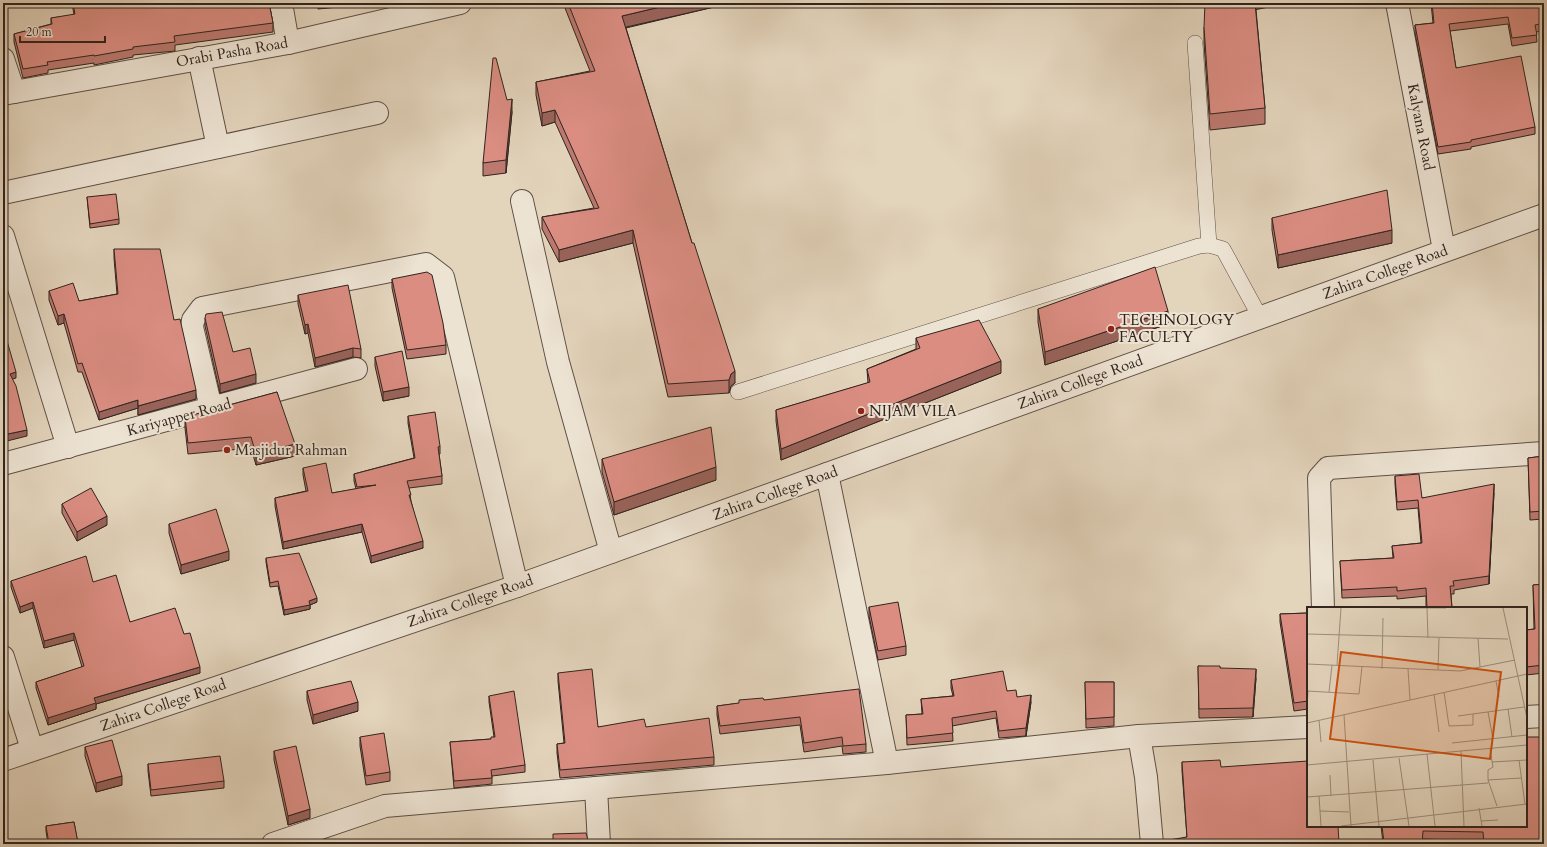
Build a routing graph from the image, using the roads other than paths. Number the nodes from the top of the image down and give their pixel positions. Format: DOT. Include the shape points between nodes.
graph roads {
  1 [pos="281,3"];
  2 [pos="460,3"];
  3 [pos="1397,3"];
  4 [pos="288,43"];
  5 [pos="1195,43"];
  6 [pos="199,58"];
  7 [pos="3,59"];
  8 [pos="8,93"];
  9 [pos="377,113"];
  10 [pos="218,147"];
  11 [pos="3,193"];
  12 [pos="522,201"];
  13 [pos="1544,215"];
  14 [pos="3,236"];
  15 [pos="1209,245"];
  16 [pos="1444,250"];
  17 [pos="1260,317"];
  18 [pos="356,369"];
  19 [pos="738,392"];
  20 [pos="211,408"];
  21 [pos="68,447"];
  22 [pos="1544,453"];
  23 [pos="3,464"];
  24 [pos="827,474"];
  25 [pos="611,552"];
  26 [pos="517,586"];
  27 [pos="1323,607"];
  28 [pos="3,657"];
  29 [pos="1544,716"];
  30 [pos="1527,717"];
  31 [pos="1307,727"];
  32 [pos="1139,736"];
  33 [pos="32,749"];
  34 [pos="3,760"];
  35 [pos="887,763"];
  36 [pos="596,788"];
  37 [pos="273,844"];
  38 [pos="599,844"];
  39 [pos="1152,844"];
  1 -- 4 [label="street"];
  2 -- 4 [label="street, Orabi Pasha Road"];
  3 -- 16 [label="street, Kalyana Road"];
  4 -- 6 [label="street, Orabi Pasha Road"];
  5 -- 15 [label="lane"];
  6 -- 8 [label="street, Orabi Pasha Road"];
  6 -- 10 [label="street"];
  7 -- 8 [label="street"];
  9 -- 10 [label="street"];
  10 -- 11 [label="street"];
  12 -- 25 [label="street" via="558,362"];
  13 -- 16 [label="street, Zahira College Road"];
  14 -- 21 [label="street"];
  15 -- 17 [label="lane" via="1223,249"];
  15 -- 19 [label="lane" via="1199,246"];
  16 -- 17 [label="street, Zahira College Road"];
  17 -- 24 [label="street, Zahira College Road"];
  18 -- 20 [label="street, Kariyapper Road"];
  20 -- 21 [label="street, Kariyapper Road"];
  20 -- 26 [label="street" via="192,327 193,320 202,308 426,264 443,277"];
  21 -- 23 [label="street, Kariyapper Road"];
  22 -- 27 [label="street" via="1328,468 1319,478"];
  24 -- 25 [label="street, Zahira College Road"];
  24 -- 35 [label="street"];
  25 -- 26 [label="street, Zahira College Road"];
  26 -- 33 [label="street, Zahira College Road"];
  28 -- 33 [label="street"];
  29 -- 30 [label="street"];
  31 -- 32 [label="street"];
  32 -- 35 [label="street"];
  32 -- 39 [label="street" via="1146,777"];
  33 -- 34 [label="street, Zahira College Road"];
  35 -- 36 [label="street"];
  36 -- 37 [label="street" via="385,806"];
  36 -- 38 [label="street"];
}
